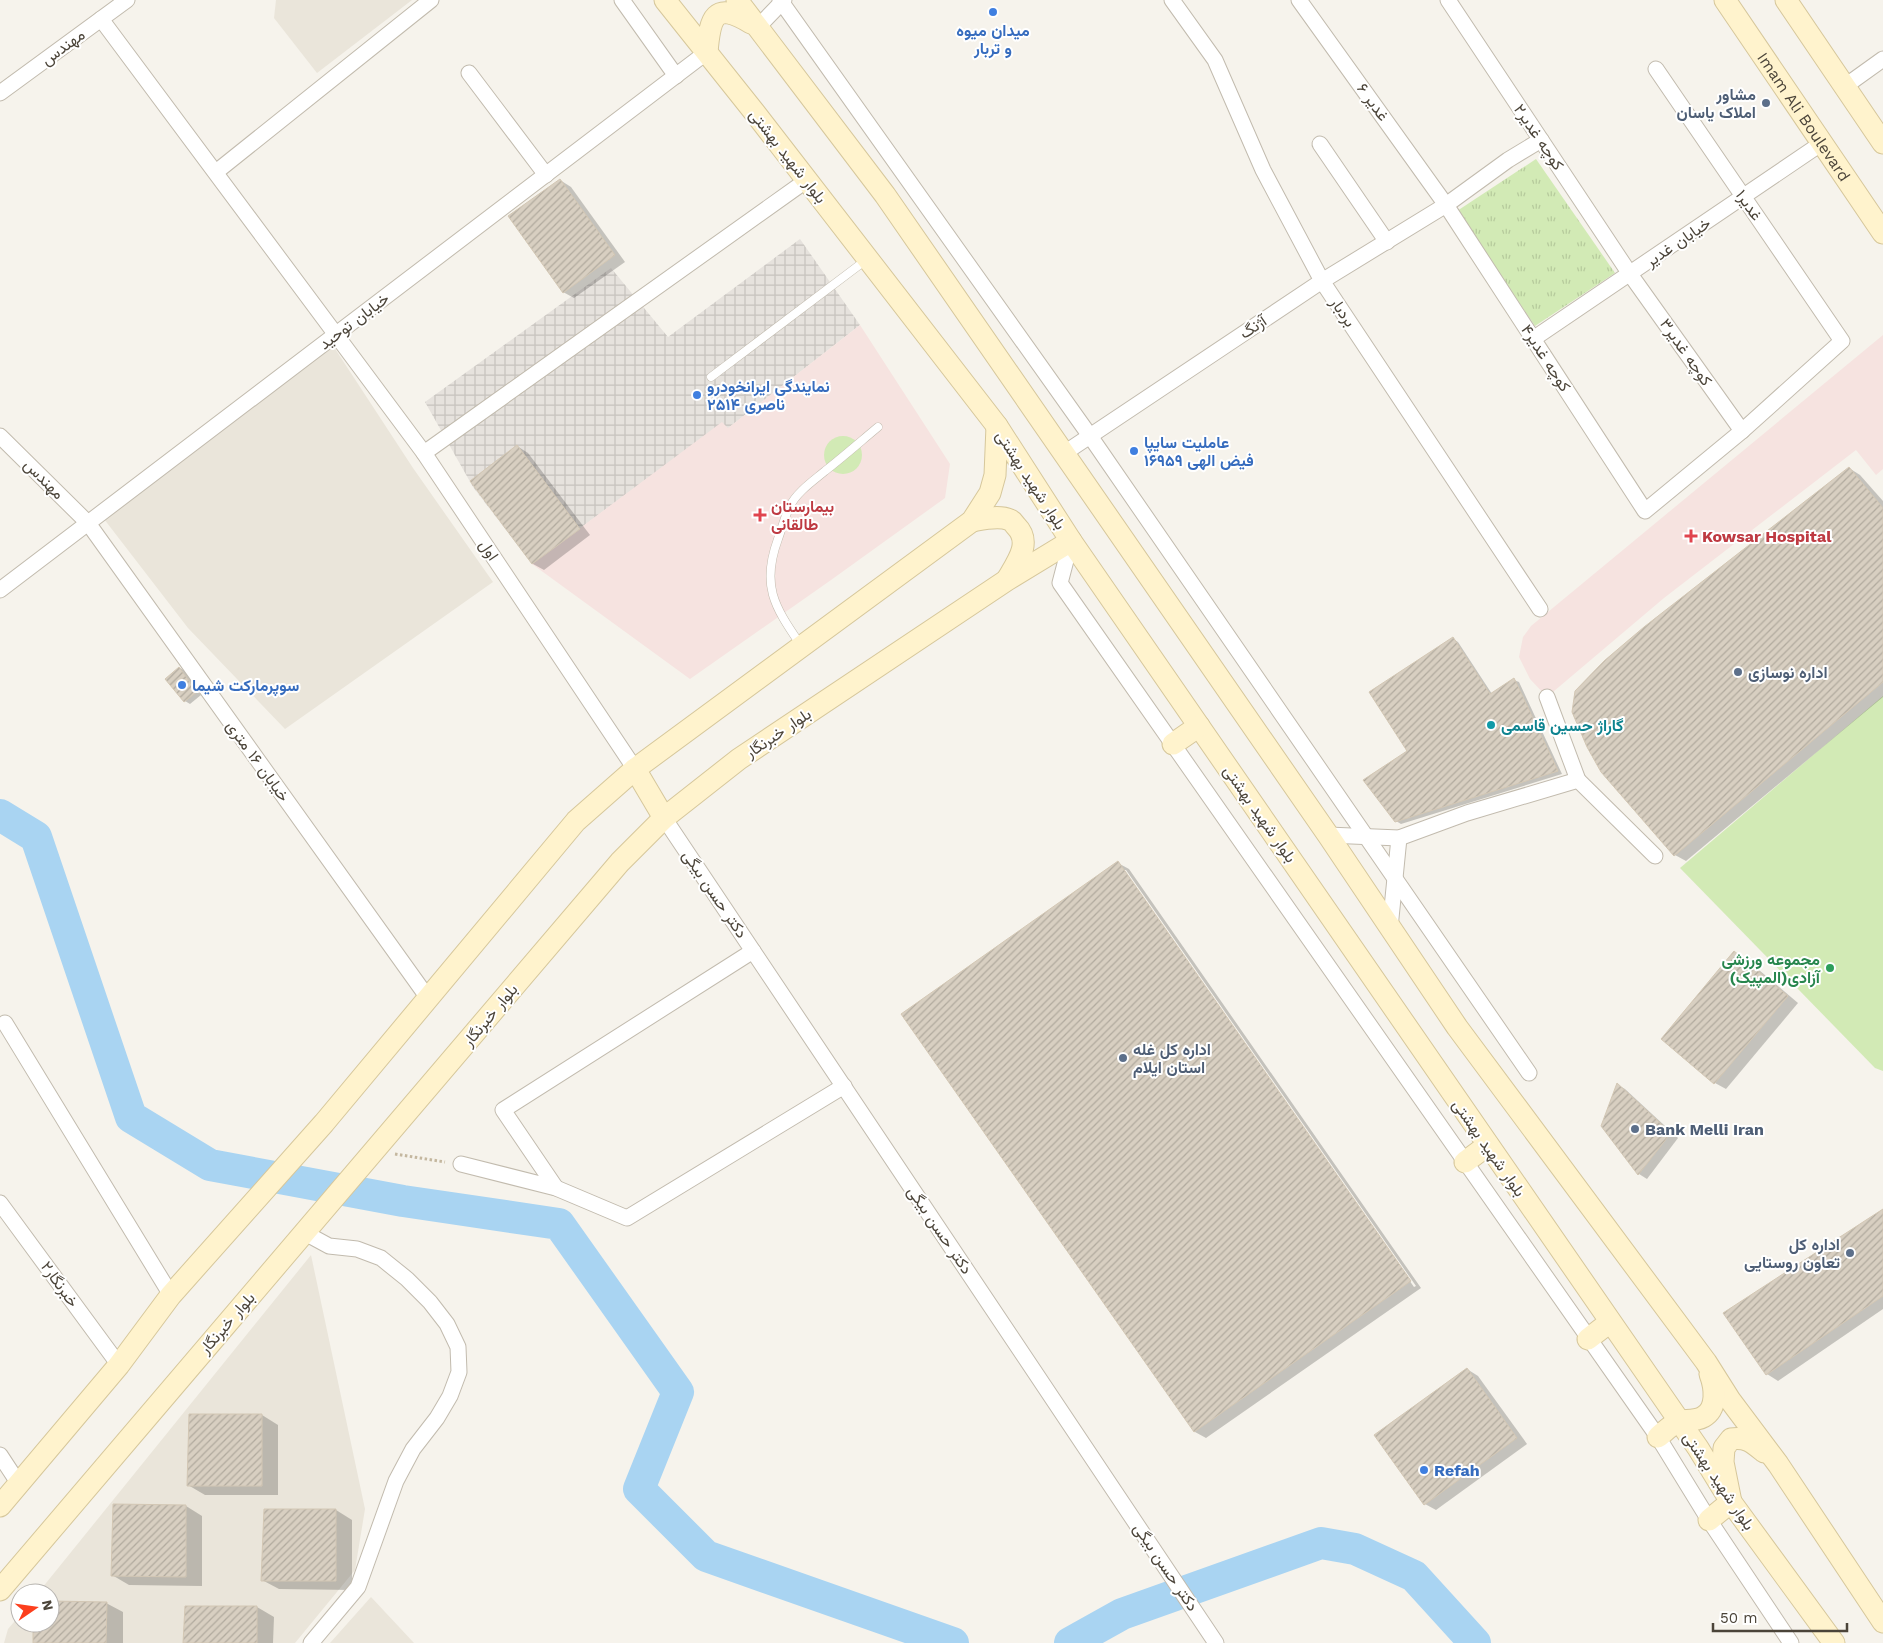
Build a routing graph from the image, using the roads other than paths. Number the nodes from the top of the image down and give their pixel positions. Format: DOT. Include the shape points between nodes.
graph roads {
  1 [pos="127,0"];
  2 [pos="431,0"];
  3 [pos="622,0"];
  4 [pos="665,0"];
  5 [pos="737,0"];
  6 [pos="1172,0"];
  7 [pos="1299,0"];
  8 [pos="1448,0"];
  9 [pos="1725,0"];
  10 [pos="1786,0"];
  11 [pos="782,1"];
  12 [pos="101,18"];
  13 [pos="758,28"];
  14 [pos="707,52"];
  15 [pos="1883,59"];
  16 [pos="1656,69"];
  17 [pos="469,73"];
  18 [pos="676,76"];
  19 [pos="1844,87"];
  20 [pos="0,93"];
  21 [pos="1541,140"];
  22 [pos="1822,143"];
  23 [pos="1883,143"];
  24 [pos="1320,144"];
  25 [pos="216,172"];
  26 [pos="546,175"];
  27 [pos="807,180"];
  28 [pos="1743,198"];
  29 [pos="1446,205"];
  30 [pos="1883,233"];
  31 [pos="1387,242"];
  32 [pos="867,258"];
  33 [pos="1630,274"];
  34 [pos="1322,282"];
  35 [pos="337,334"];
  36 [pos="1533,339"];
  37 [pos="711,377"];
  38 [pos="997,426"];
  39 [pos="878,427"];
  40 [pos="1742,431"];
  41 [pos="0,436"];
  42 [pos="1090,436"];
  43 [pos="424,453"];
  44 [pos="1063,454"];
  45 [pos="972,521"];
  46 [pos="88,523"];
  47 [pos="1071,541"];
  48 [pos="1007,580"];
  49 [pos="0,590"];
  50 [pos="1540,609"];
  51 [pos="801,646"];
  52 [pos="1548,697"];
  53 [pos="1199,726"];
  54 [pos="1173,744"];
  55 [pos="635,769"];
  56 [pos="1578,780"];
  57 [pos="664,818"];
  58 [pos="1328,835"];
  59 [pos="1367,836"];
  60 [pos="1399,838"];
  61 [pos="1655,856"];
  62 [pos="1394,876"];
  63 [pos="1390,928"];
  64 [pos="753,951"];
  65 [pos="428,998"];
  66 [pos="5,1023"];
  67 [pos="1529,1073"];
  68 [pos="844,1086"];
  69 [pos="1488,1145"];
  70 [pos="1465,1162"];
  71 [pos="461,1164"];
  72 [pos="556,1188"];
  73 [pos="0,1203"];
  74 [pos="305,1233"];
  75 [pos="171,1295"];
  76 [pos="1610,1322"];
  77 [pos="1588,1339"];
  78 [pos="1706,1362"];
  79 [pos="119,1365"];
  80 [pos="1679,1422"];
  81 [pos="1658,1437"];
  82 [pos="0,1455"];
  83 [pos="1778,1464"];
  84 [pos="19,1484"];
  85 [pos="1732,1502"];
  86 [pos="0,1506"];
  87 [pos="1709,1520"];
  88 [pos="0,1590"];
  89 [pos="1883,1622"];
  90 [pos="1210,1641"];
  91 [pos="311,1643"];
  92 [pos="1792,1643"];
  93 [pos="1834,1643"];
  1 -- 12 [label="street, مهندس"];
  2 -- 25 [label="street"];
  3 -- 18 [label="street"];
  4 -- 14 [label="main road, بلوار شهید بهشتی"];
  5 -- 13 [label="main road"];
  6 -- 34 [label="street, بردبار" via="1215,60 1263,170"];
  7 -- 29 [label="street, غدیر ۶"];
  8 -- 21 [label="street, کوچه غدیر۲"];
  9 -- 22 [label="main road, Imam Ali Boulevard"];
  10 -- 19 [label="main road"];
  11 -- 13 [label="street"];
  11 -- 42 [label="street"];
  12 -- 20 [label="street, مهندس"];
  12 -- 25 [label="street, اول"];
  13 -- 14 [label="main road" via="740,15 727,11 718,13 711,21"];
  13 -- 44 [label="main road" via="885,195"];
  14 -- 18 [label="street, خیابان توحید"];
  14 -- 27 [label="main road, بلوار شهید بهشتی"];
  15 -- 19 [label="street"];
  16 -- 28 [label="street, غدیر۱"];
  17 -- 26 [label="street"];
  18 -- 26 [label="street, خیابان توحید"];
  19 -- 23 [label="main road"];
  21 -- 29 [label="street, آژنگ"];
  21 -- 33 [label="street, کوچه غدیر۲"];
  22 -- 28 [label="street, خیابان غدیر"];
  22 -- 30 [label="main road, Imam Ali Boulevard"];
  24 -- 31 [label="street"];
  25 -- 35 [label="street, اول"];
  26 -- 35 [label="street, خیابان توحید"];
  27 -- 32 [label="main road, بلوار شهید بهشتی"];
  27 -- 43 [label="street"];
  28 -- 33 [label="street, خیابان غدیر"];
  28 -- 40 [label="street, غدیر۱" via="1842,340"];
  29 -- 31 [label="street, آژنگ"];
  29 -- 36 [label="street, کوچه غدیر۴"];
  31 -- 34 [label="street, آژنگ"];
  32 -- 37 [label="lane"];
  32 -- 38 [label="main road, بلوار شهید بهشتی"];
  33 -- 36 [label="street, خیابان غدیر"];
  33 -- 40 [label="street, کوچه غدیر۳"];
  34 -- 42 [label="street, آژنگ"];
  34 -- 50 [label="street, بردبار"];
  35 -- 43 [label="street, اول"];
  35 -- 46 [label="street, خیابان توحید"];
  36 -- 40 [label="street, کوچه غدیر۴" via="1645,511"];
  38 -- 45 [label="main road" via="995,475 990,493"];
  38 -- 47 [label="main road, بلوار شهید بهشتی"];
  39 -- 51 [label="lane" via="803,490 790,505 774,550 769,574 772,592 784,621"];
  41 -- 46 [label="street, مهندس"];
  42 -- 44 [label="street, آژنگ"];
  42 -- 59 [label="street"];
  43 -- 55 [label="street, اول"];
  44 -- 58 [label="main road"];
  45 -- 48 [label="main road" via="1010,520 1021,530 1025,544"];
  45 -- 51 [label="main road"];
  46 -- 49 [label="street, خیابان توحید"];
  46 -- 65 [label="street, خیابان ۱۶ متری"];
  47 -- 48 [label="main road, بلوار خبرنگار"];
  47 -- 53 [label="main road, بلوار شهید بهشتی"];
  47 -- 54 [label="street" via="1060,583"];
  48 -- 57 [label="main road, بلوار خبرنگار" via="739,759"];
  51 -- 55 [label="main road"];
  52 -- 56 [label="street"];
  53 -- 54 [label="main road"];
  53 -- 69 [label="main road, بلوار شهید بهشتی"];
  54 -- 70 [label="street"];
  55 -- 57 [label="main road"];
  55 -- 65 [label="main road" via="576,821"];
  56 -- 60 [label="street" via="1467,813"];
  56 -- 61 [label="street"];
  57 -- 64 [label="street, دکتر حسن بیگی"];
  57 -- 74 [label="main road, بلوار خبرنگار" via="620,862"];
  58 -- 59 [label="street"];
  58 -- 63 [label="main road"];
  59 -- 60 [label="street"];
  59 -- 62 [label="street"];
  60 -- 62 [label="street"];
  62 -- 63 [label="street"];
  62 -- 67 [label="street"];
  63 -- 78 [label="main road" via="1457,1028"];
  64 -- 68 [label="street, دکتر حسن بیگی"];
  64 -- 72 [label="street" via="503,1110"];
  65 -- 75 [label="main road" via="324,1123"];
  66 -- 75 [label="street"];
  68 -- 72 [label="street" via="627,1218"];
  68 -- 90 [label="street, دکتر حسن بیگی"];
  69 -- 70 [label="main road"];
  69 -- 76 [label="main road, بلوار شهید بهشتی"];
  70 -- 77 [label="street"];
  71 -- 72 [label="street"];
  73 -- 79 [label="street, خبرنگار۲"];
  74 -- 88 [label="main road, بلوار خبرنگار"];
  74 -- 91 [label="street" via="329,1246 357,1249 381,1258 407,1279 447,1324 458,1347 459,1372 450,1396 396,1481 358,1587"];
  75 -- 79 [label="main road"];
  76 -- 77 [label="main road"];
  76 -- 80 [label="main road, بلوار شهید بهشتی"];
  77 -- 81 [label="street"];
  78 -- 80 [label="main road" via="1714,1385 1710,1411 1693,1421"];
  78 -- 83 [label="main road"];
  79 -- 84 [label="main road"];
  80 -- 81 [label="main road"];
  80 -- 85 [label="main road, بلوار شهید بهشتی"];
  81 -- 87 [label="street"];
  82 -- 84 [label="street"];
  83 -- 85 [label="main road" via="1753,1442 1731,1439 1724,1448 1723,1462"];
  83 -- 89 [label="main road"];
  84 -- 86 [label="main road"];
  85 -- 87 [label="main road"];
  85 -- 93 [label="main road, بلوار شهید بهشتی"];
  87 -- 92 [label="street"];
}
